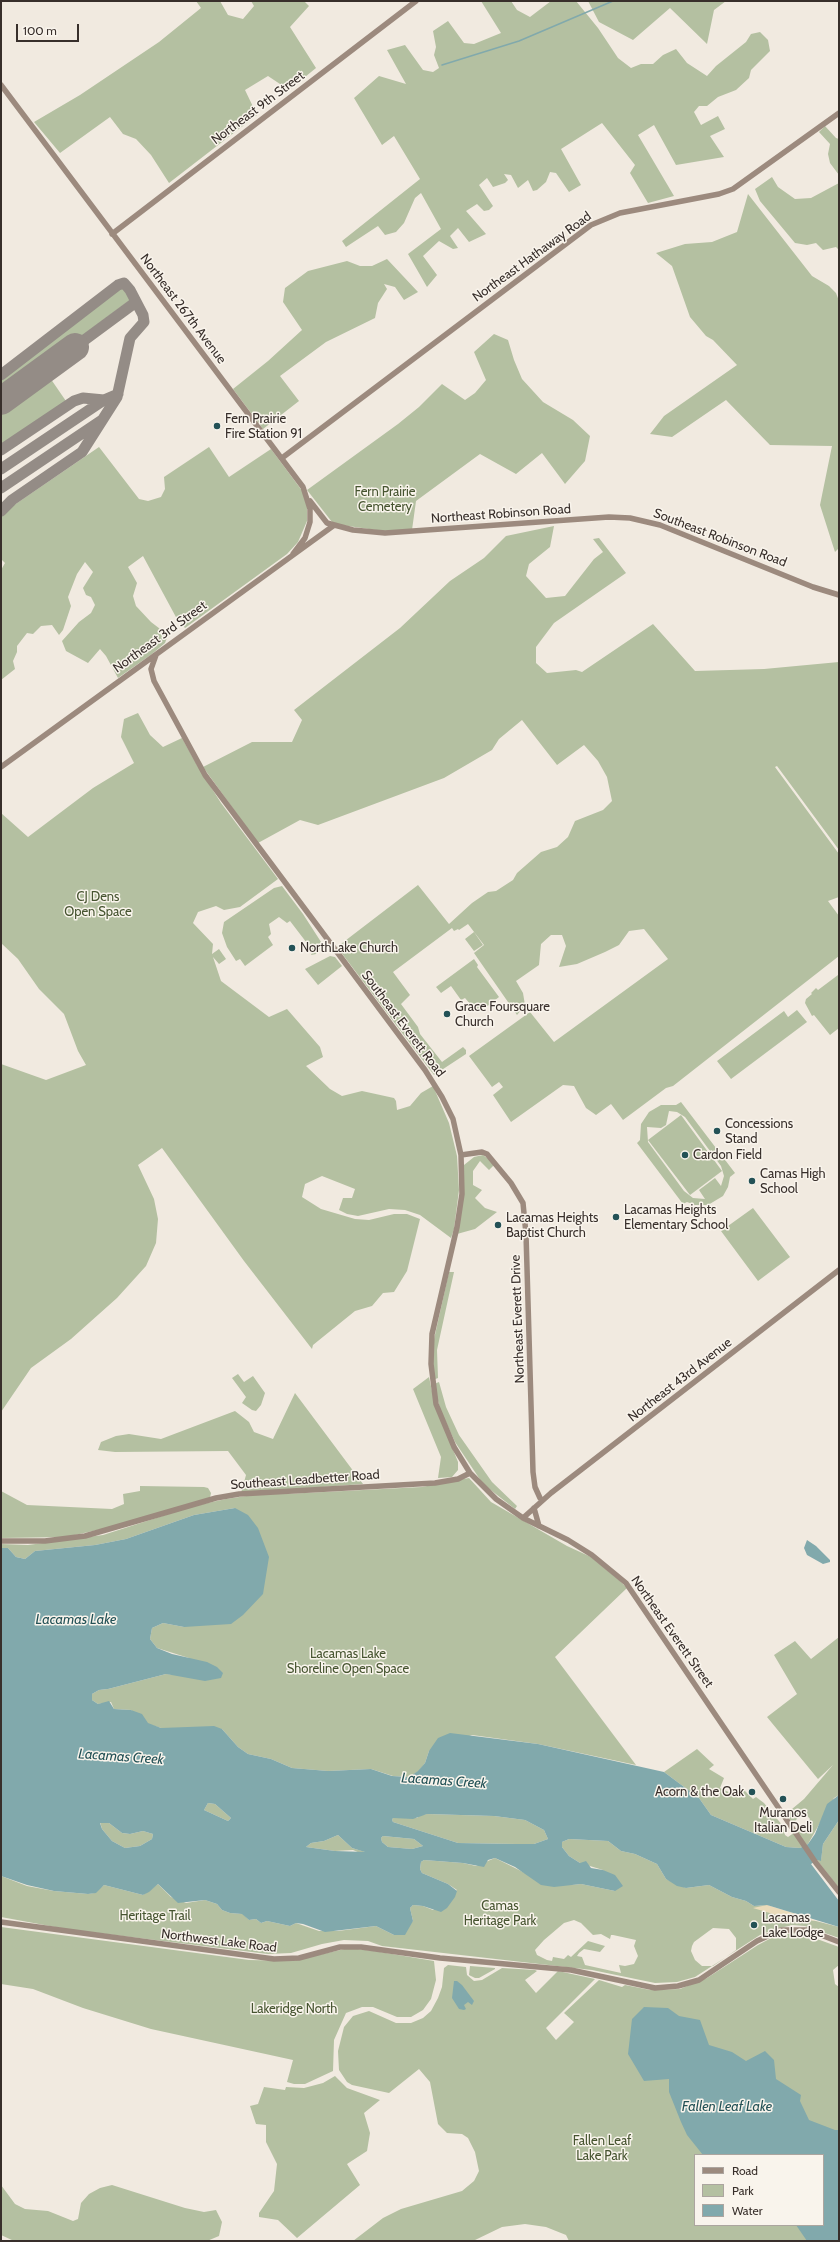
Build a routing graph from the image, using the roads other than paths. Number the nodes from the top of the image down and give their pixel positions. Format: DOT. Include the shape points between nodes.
graph roads {
  1 [pos="416,1"];
  2 [pos="1,86"];
  3 [pos="839,113"];
  4 [pos="112,234"];
  5 [pos="282,458"];
  6 [pos="308,498"];
  7 [pos="589,518"];
  8 [pos="333,526"];
  9 [pos="292,554"];
  10 [pos="839,595"];
  11 [pos="156,656"];
  12 [pos="1,766"];
  13 [pos="461,1155"];
  14 [pos="453,1242"];
  15 [pos="839,1270"];
  16 [pos="470,1473"];
  17 [pos="551,1493"];
  18 [pos="540,1498"];
  19 [pos="534,1508"];
  20 [pos="524,1518"];
  21 [pos="539,1526"];
  22 [pos="1,1541"];
  23 [pos="839,1892"];
  24 [pos="1,1922"];
  25 [pos="839,1942"];
  1 -- 4 [label="street, Northeast 9th Street"];
  2 -- 4 [label="street, Northeast 267th Avenue"];
  3 -- 5 [label="street, Northeast Hathaway Road" via="733,189 620,213 591,225"];
  4 -- 5 [label="street, Northeast 267th Avenue"];
  5 -- 6 [label="street, Northeast 267th Avenue"];
  6 -- 8 [label="street" via="323,520"];
  6 -- 9 [label="street, Northeast 267th Avenue" via="311,512 309,526 302,542"];
  7 -- 8 [label="street, Northeast Robinson Road" via="385,533"];
  7 -- 10 [label="street, Southeast Robinson Road" via="630,518 660,525 813,587"];
  8 -- 9 [label="street, Northeast 3rd Street"];
  9 -- 11 [label="street, Northeast 3rd Street"];
  11 -- 12 [label="street, Northeast 3rd Street"];
  11 -- 13 [label="street, Southeast Everett Road" via="151,669 154,681 197,762 213,787 433,1081 453,1119"];
  13 -- 14 [label="street, Southeast Everett Road" via="462,1194"];
  13 -- 18 [label="street, Northeast Everett Drive" via="482,1152 492,1158 516,1190 524,1210 533,1472"];
  14 -- 16 [label="street, Northeast Everett Street" via="432,1334 431,1373 443,1424"];
  15 -- 17 [label="street, Northeast 43rd Avenue"];
  16 -- 20 [label="street, Northeast Everett Street" via="496,1499"];
  16 -- 22 [label="street, Southeast Leadbetter Road" via="458,1479 435,1483 233,1494 85,1536 45,1541"];
  17 -- 18 [label="street, Northeast 43rd Avenue"];
  17 -- 19 [label="street, Northeast 43rd Avenue"];
  18 -- 20 [label="street, Northeast 43rd Avenue" via="525,1512"];
  19 -- 20 [label="street, Northeast 43rd Avenue"];
  19 -- 21 [label="street"];
  20 -- 21 [label="street, Northeast Everett Street"];
  21 -- 23 [label="street, Northeast Everett Street" via="602,1561 630,1588 816,1863"];
  24 -- 25 [label="street, Northwest Lake Road" via="248,1957 287,1959 340,1948 361,1947 440,1958 571,1970 655,1988 678,1986 699,1980 757,1941 781,1930 808,1930"];
}
